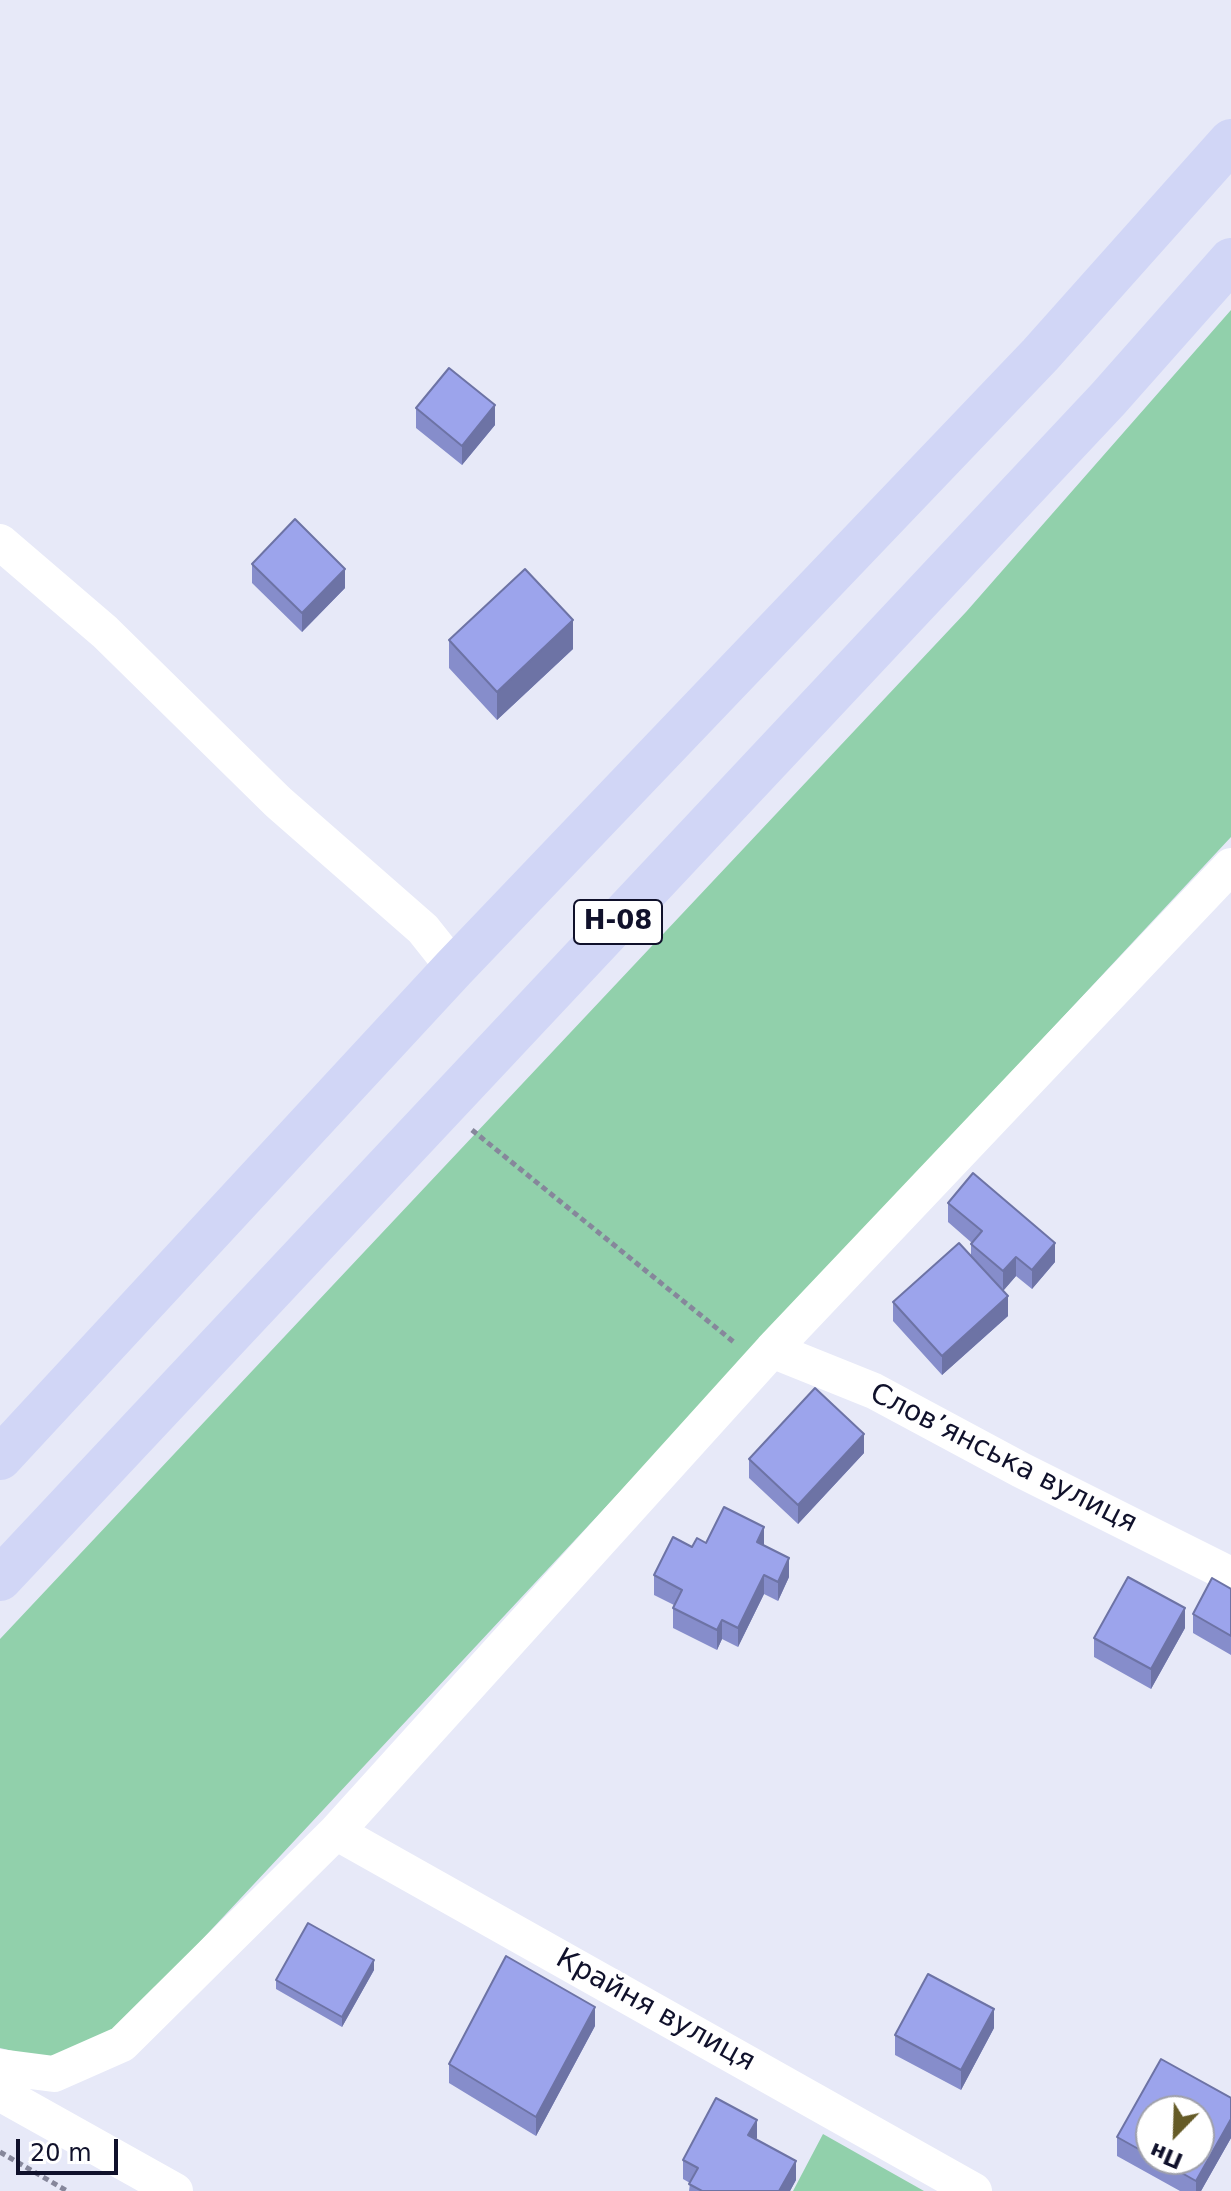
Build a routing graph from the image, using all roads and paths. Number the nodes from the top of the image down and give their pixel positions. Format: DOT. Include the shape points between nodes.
graph roads {
  1 [pos="1231,141"];
  2 [pos="1231,260"];
  3 [pos="0,542"];
  4 [pos="1231,866"];
  5 [pos="454,968"];
  6 [pos="443,1107"];
  7 [pos="766,1356"];
  8 [pos="0,1458"];
  9 [pos="1231,1575"];
  10 [pos="0,1579"];
  11 [pos="336,1832"];
  12 [pos="0,2067"];
  13 [pos="0,2093"];
  14 [pos="0,2152"];
  15 [pos="67,2191"];
  16 [pos="175,2191"];
  17 [pos="974,2191"];
  1 -- 5 [label="main road, Н-08" via="1040,355"];
  2 -- 6 [label="main road, Н-08" via="1108,399"];
  3 -- 5 [label="street" via="105,632 278,802 423,929"];
  4 -- 7 [label="street"];
  5 -- 8 [label="main road, Н-08"];
  6 -- 7 [label="path"];
  6 -- 10 [label="main road, Н-08"];
  7 -- 9 [label="street, Словʼянська вулиця" via="874,1391"];
  7 -- 11 [label="street"];
  11 -- 12 [label="street" via="122,2044 54,2074"];
  11 -- 17 [label="street, Крайня вулиця"];
  13 -- 16 [label="street"];
  14 -- 15 [label="path"];
}
